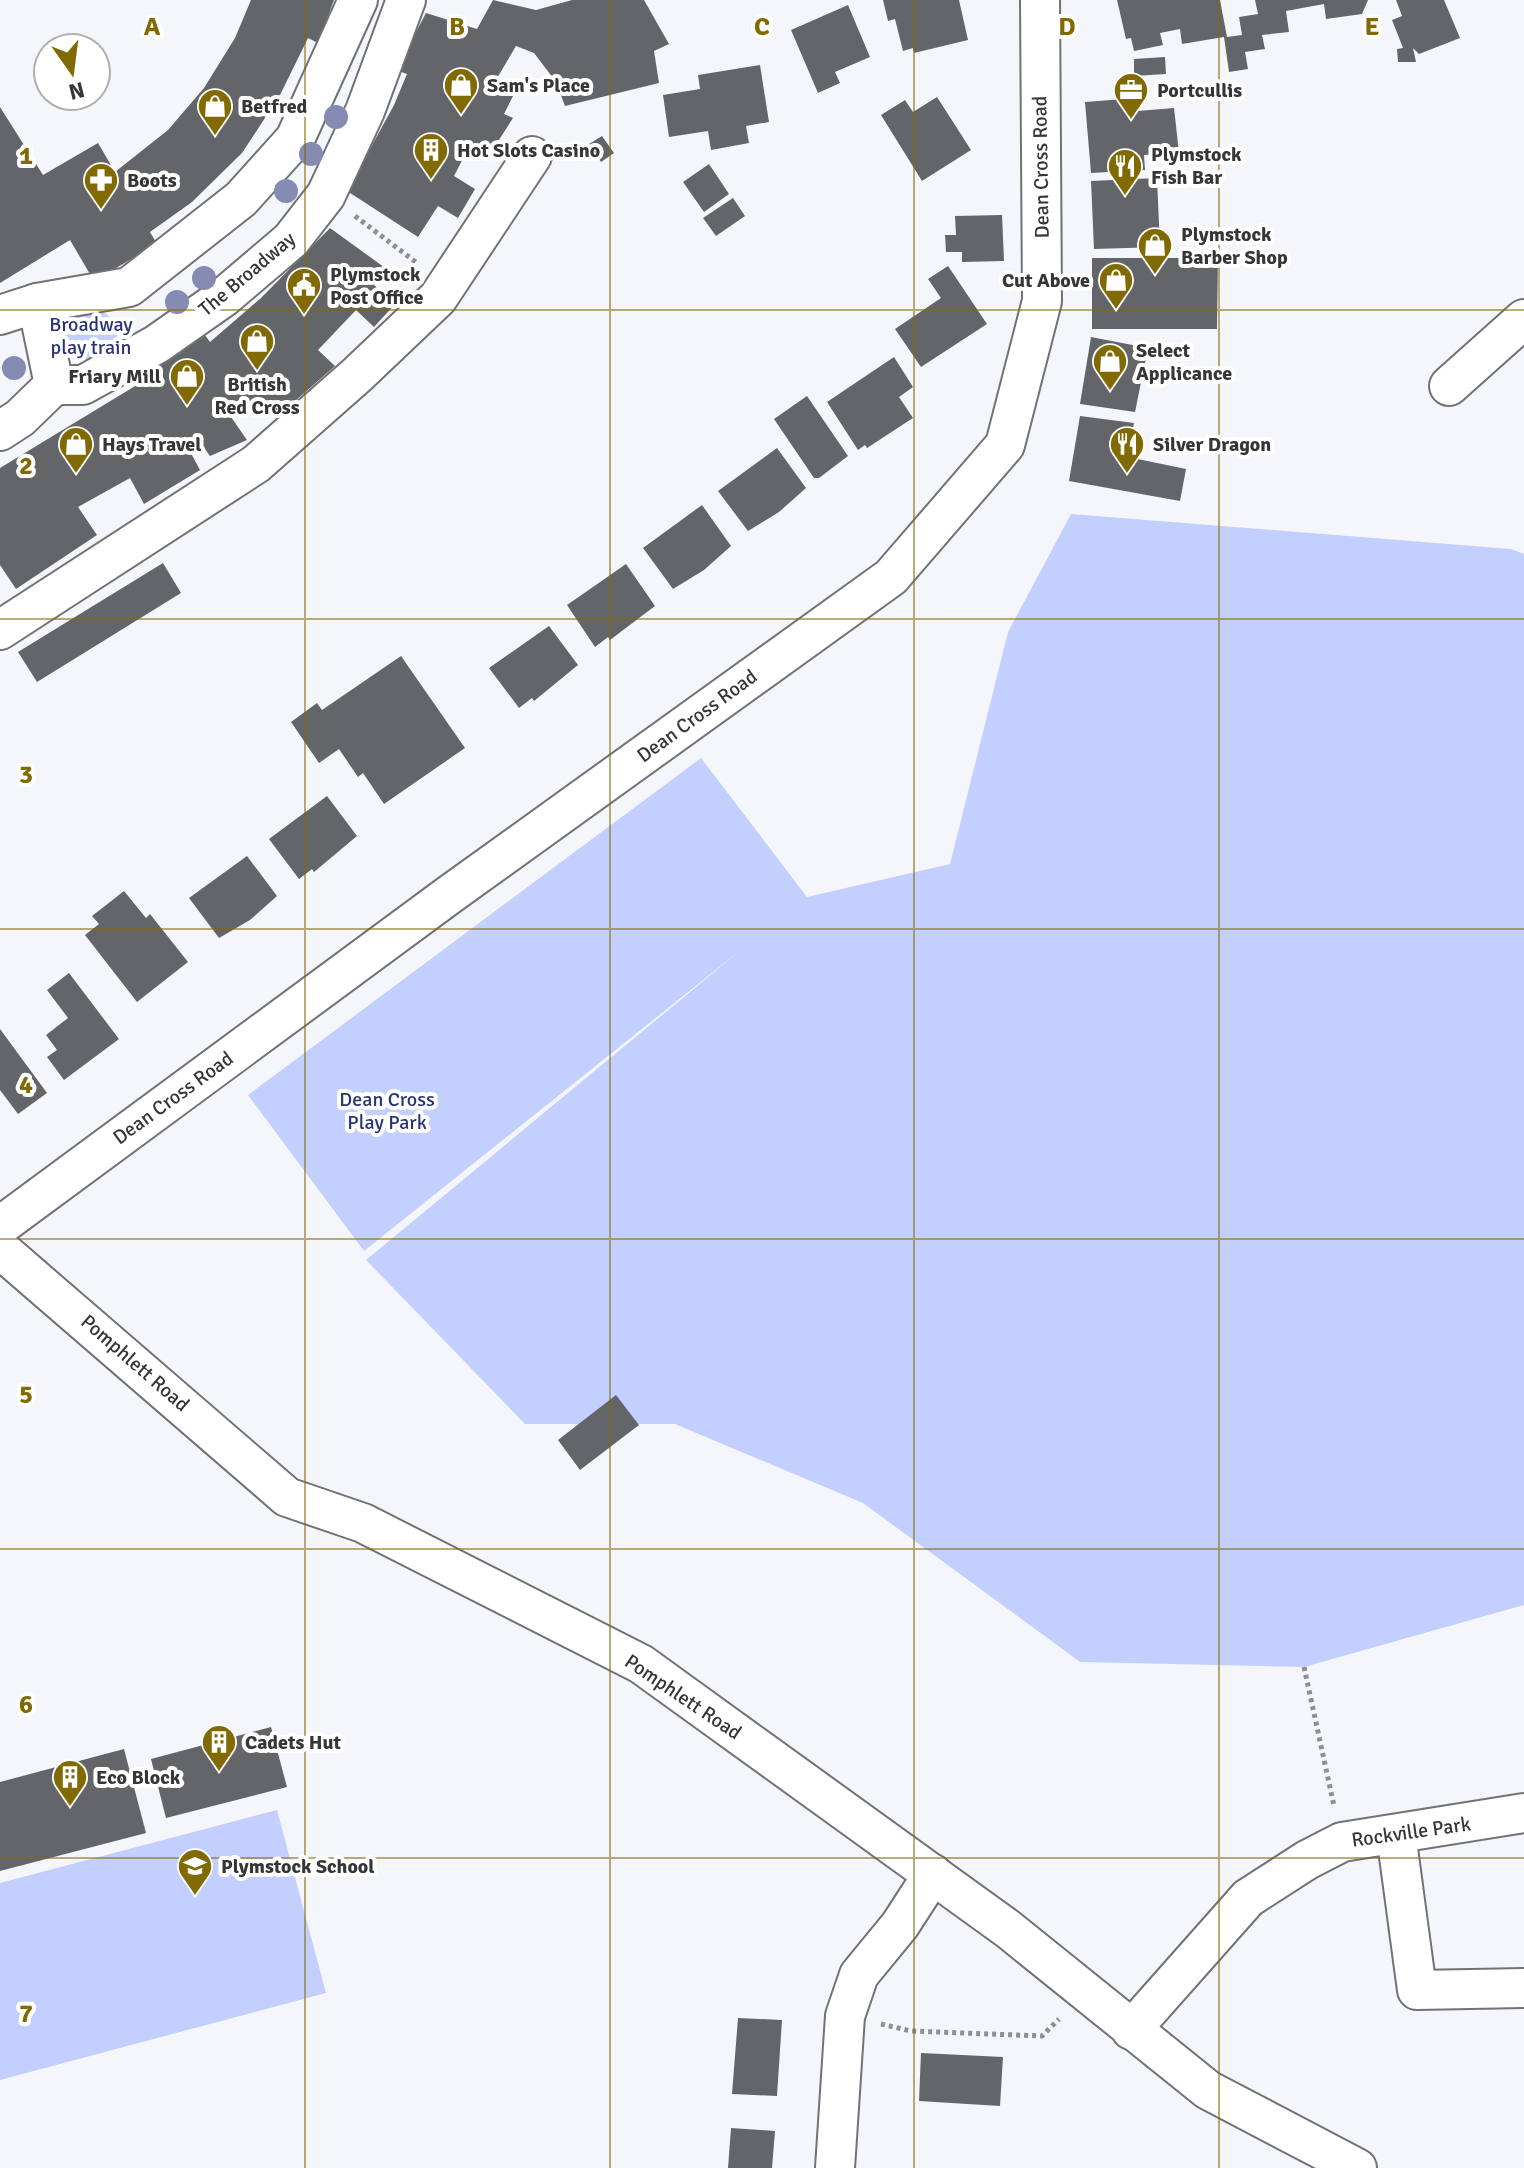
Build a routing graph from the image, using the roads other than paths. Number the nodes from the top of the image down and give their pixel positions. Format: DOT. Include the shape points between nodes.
graph roads {
  1 [pos="358,0"];
  2 [pos="406,0"];
  3 [pos="1040,0"];
  4 [pos="532,156"];
  5 [pos="37,303"];
  6 [pos="0,315"];
  7 [pos="1524,319"];
  8 [pos="54,385"];
  9 [pos="1449,386"];
  10 [pos="0,431"];
  11 [pos="0,630"];
  12 [pos="0,1226"];
  13 [pos="0,1249"];
  14 [pos="1524,1813"];
  15 [pos="1396,1834"];
  16 [pos="933,1874"];
  17 [pos="1524,1988"];
  18 [pos="1131,2030"];
  19 [pos="835,2168"];
  20 [pos="1357,2168"];
  1 -- 5 [label="street" via="295,139 241,199 129,287"];
  2 -- 8 [label="street, The Broadway" via="365,111 326,195 291,240 157,344 83,385"];
  3 -- 12 [label="street, Dean Cross Road" via="1042,301 1005,445 891,577"];
  4 -- 11 [label="street" via="447,285 357,375 256,464"];
  5 -- 6 [label="street"];
  5 -- 8 [label="street"];
  7 -- 9 [label="street"];
  8 -- 10 [label="street"];
  13 -- 16 [label="street, Pomphlett Road" via="287,1497 363,1523 641,1664"];
  14 -- 15 [label="street, Rockville Park"];
  15 -- 17 [label="street" via="1417,1990"];
  15 -- 18 [label="street, Rockville Park" via="1342,1842 1248,1898"];
  16 -- 18 [label="street, Pomphlett Road"];
  16 -- 19 [label="street" via="859,1975 845,2016"];
  18 -- 20 [label="street, Pomphlett Road" via="1208,2090"];
}
